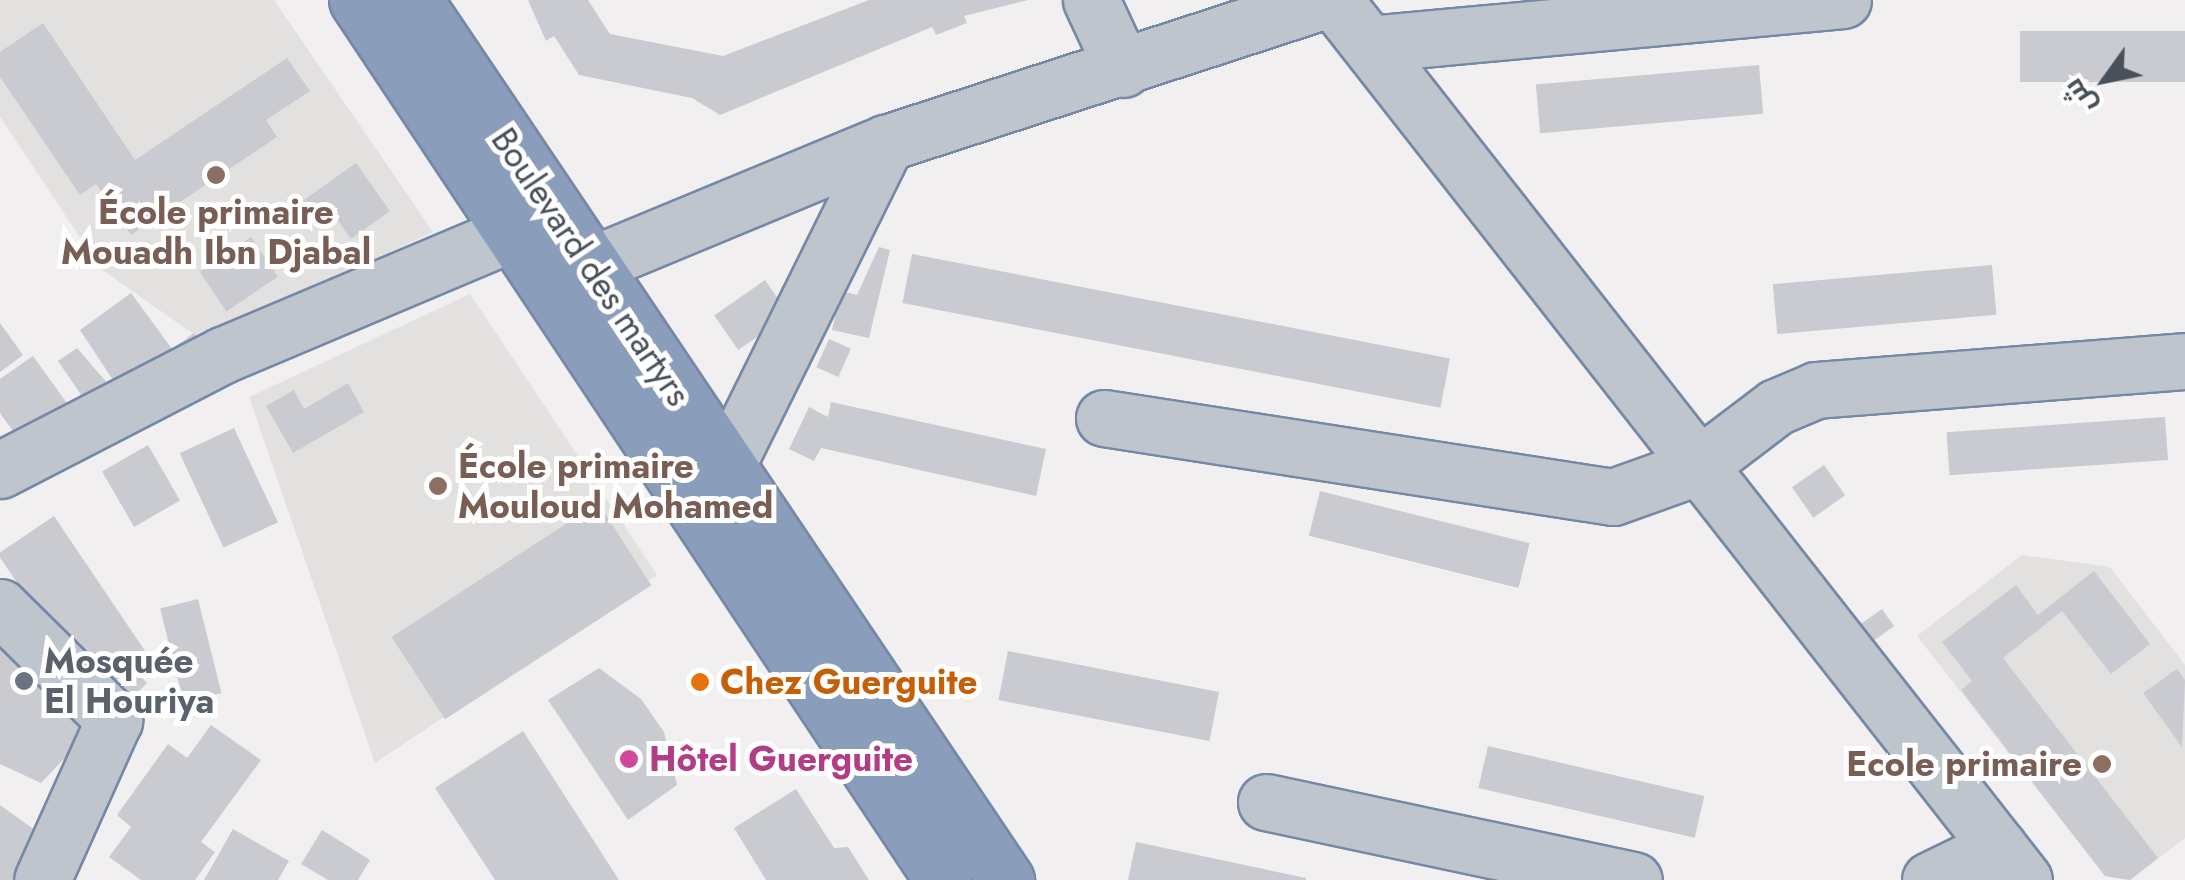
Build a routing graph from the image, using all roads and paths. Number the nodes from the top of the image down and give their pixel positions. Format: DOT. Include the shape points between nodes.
graph roads {
  1 [pos="357,0"];
  2 [pos="414,0"];
  3 [pos="1091,0"];
  4 [pos="1325,0"];
  5 [pos="1334,0"];
  6 [pos="1843,0"];
  7 [pos="1368,44"];
  8 [pos="1123,68"];
  9 [pos="886,142"];
  10 [pos="514,232"];
  11 [pos="591,265"];
  12 [pos="2185,360"];
  13 [pos="1104,418"];
  14 [pos="19,460"];
  15 [pos="1697,467"];
  16 [pos="725,469"];
  17 [pos="0,494"];
  18 [pos="0,607"];
  19 [pos="1266,802"];
  20 [pos="2011,863"];
  21 [pos="42,880"];
  22 [pos="942,880"];
  23 [pos="1006,880"];
  24 [pos="1634,880"];
  25 [pos="1930,880"];
  1 -- 10 [label="highway, Boulevard des martyrs"];
  2 -- 11 [label="highway, Boulevard des martyrs"];
  3 -- 8 [label="street"];
  4 -- 8 [label="street"];
  5 -- 7 [label="street"];
  6 -- 7 [label="street"];
  7 -- 15 [label="street"];
  8 -- 9 [label="street"];
  9 -- 11 [label="street"];
  9 -- 16 [label="street"];
  10 -- 14 [label="street" via="223,355"];
  10 -- 22 [label="highway, Boulevard des martyrs"];
  11 -- 16 [label="highway, Boulevard des martyrs"];
  12 -- 15 [label="street" via="1816,390 1776,407"];
  13 -- 15 [label="street" via="1613,497"];
  14 -- 17 [label="street"];
  15 -- 20 [label="street"];
  16 -- 23 [label="highway, Boulevard des martyrs"];
  18 -- 21 [label="street" via="114,720"];
  19 -- 24 [label="street"];
  20 -- 25 [label="street"];
}
